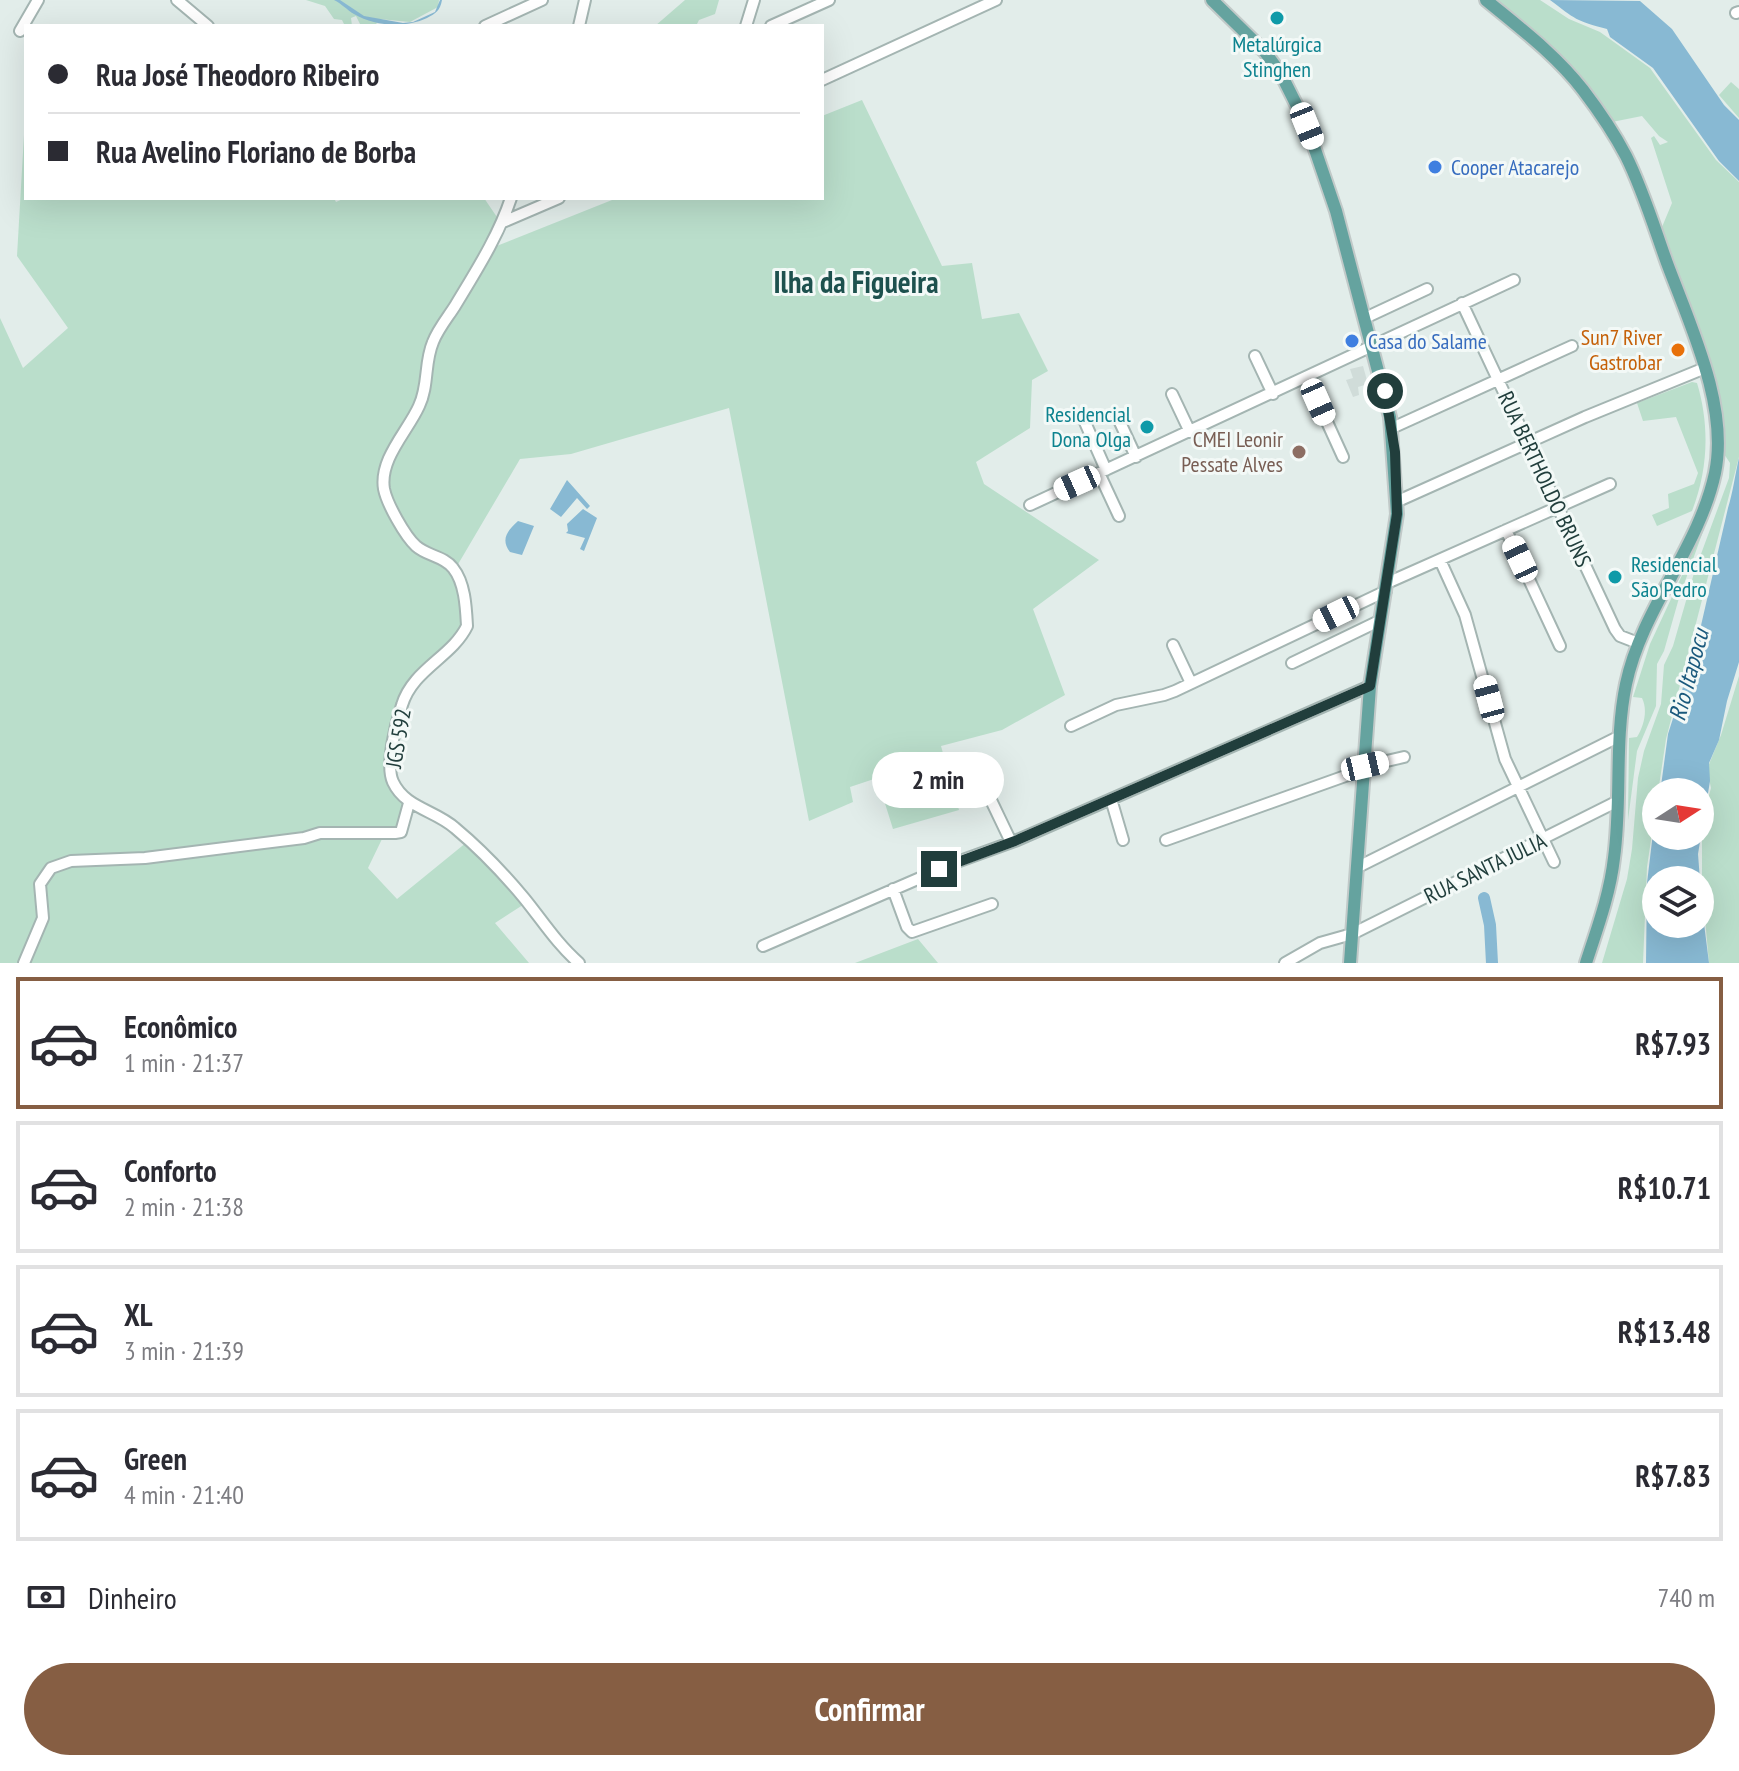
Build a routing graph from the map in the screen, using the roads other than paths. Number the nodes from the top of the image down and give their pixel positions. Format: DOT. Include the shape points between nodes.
graph roads {
  1 [pos="38,0"];
  2 [pos="177,0"];
  3 [pos="542,0"];
  4 [pos="585,0"];
  5 [pos="754,0"];
  6 [pos="829,0"];
  7 [pos="996,0"];
  8 [pos="1212,0"];
  9 [pos="1486,0"];
  10 [pos="24,24"];
  11 [pos="24,24"];
  12 [pos="206,24"];
  13 [pos="489,24"];
  14 [pos="579,24"];
  15 [pos="747,24"];
  16 [pos="775,24"];
  17 [pos="20,31"];
  18 [pos="824,79"];
  19 [pos="510,200"];
  20 [pos="554,200"];
  21 [pos="503,222"];
  22 [pos="1514,280"];
  23 [pos="1427,289"];
  24 [pos="1462,303"];
  25 [pos="1365,318"];
  26 [pos="1373,346"];
  27 [pos="1572,346"];
  28 [pos="1255,356"];
  29 [pos="1705,368"];
  30 [pos="1307,378"];
  31 [pos="1498,380"];
  32 [pos="1172,394"];
  33 [pos="1273,394"];
  34 [pos="1118,418"];
  35 [pos="1084,420"];
  36 [pos="1392,428"];
  37 [pos="1190,432"];
  38 [pos="1528,443"];
  39 [pos="1136,457"];
  40 [pos="1343,457"];
  41 [pos="1103,472"];
  42 [pos="1610,484"];
  43 [pos="1398,501"];
  44 [pos="1030,505"];
  45 [pos="1558,507"];
  46 [pos="1119,516"];
  47 [pos="1506,530"];
  48 [pos="1440,560"];
  49 [pos="1386,587"];
  50 [pos="1379,621"];
  51 [pos="1638,643"];
  52 [pos="1173,645"];
  53 [pos="1560,646"];
  54 [pos="1292,663"];
  55 [pos="1191,683"];
  56 [pos="1370,686"];
  57 [pos="1071,726"];
  58 [pos="1620,736"];
  59 [pos="1404,757"];
  60 [pos="1365,768"];
  61 [pos="1518,787"];
  62 [pos="989,796"];
  63 [pos="1111,799"];
  64 [pos="1618,801"];
  65 [pos="409,803"];
  66 [pos="1123,840"];
  67 [pos="1166,840"];
  68 [pos="1543,840"];
  69 [pos="1011,842"];
  70 [pos="1554,862"];
  71 [pos="1358,867"];
  72 [pos="893,889"];
  73 [pos="992,904"];
  74 [pos="1352,934"];
  75 [pos="763,946"];
  76 [pos="24,963"];
  77 [pos="579,963"];
  78 [pos="1285,963"];
  79 [pos="1350,963"];
  80 [pos="1586,963"];
  1 -- 10 [label="street"];
  2 -- 12 [label="street"];
  3 -- 13 [label="street"];
  4 -- 14 [label="street"];
  5 -- 15 [label="street"];
  6 -- 16 [label="street"];
  7 -- 18 [label="street"];
  8 -- 25 [label="main road" via="1265,52 1307,126"];
  9 -- 29 [label="main road" via="1566,69 1621,145"];
  11 -- 17 [label="street"];
  19 -- 21 [label="street"];
  20 -- 21 [label="street"];
  21 -- 65 [label="street, JGS 592" via="433,341 424,396 392,452 383,485 415,546 450,564 458,576 467,626 456,644 420,674 402,703 389,766 395,787"];
  22 -- 24 [label="street"];
  23 -- 25 [label="street"];
  24 -- 26 [label="street"];
  24 -- 31 [label="street, RUA BERTHOLDO BRUNS"];
  25 -- 26 [label="main road"];
  26 -- 30 [label="street"];
  26 -- 36 [label="main road"];
  27 -- 31 [label="street"];
  28 -- 33 [label="street"];
  29 -- 38 [label="street"];
  29 -- 51 [label="main road" via="1716,426 1715,473"];
  30 -- 33 [label="street"];
  30 -- 40 [label="street"];
  31 -- 36 [label="street"];
  31 -- 38 [label="street, RUA BERTHOLDO BRUNS"];
  32 -- 37 [label="street"];
  33 -- 37 [label="street"];
  34 -- 39 [label="street"];
  35 -- 41 [label="street"];
  36 -- 43 [label="main road"];
  37 -- 39 [label="street"];
  38 -- 43 [label="street"];
  38 -- 45 [label="street, RUA BERTHOLDO BRUNS"];
  39 -- 41 [label="street"];
  41 -- 44 [label="street"];
  41 -- 46 [label="street"];
  42 -- 45 [label="street"];
  43 -- 49 [label="main road"];
  45 -- 47 [label="street"];
  45 -- 51 [label="street, RUA BERTHOLDO BRUNS" via="1615,629"];
  47 -- 48 [label="street"];
  47 -- 53 [label="street"];
  48 -- 49 [label="street"];
  48 -- 61 [label="street" via="1465,615 1505,759"];
  49 -- 50 [label="main road"];
  49 -- 55 [label="street"];
  50 -- 54 [label="street"];
  50 -- 56 [label="main road"];
  51 -- 58 [label="main road"];
  52 -- 55 [label="street"];
  55 -- 57 [label="street" via="1116,705"];
  56 -- 60 [label="main road"];
  56 -- 63 [label="street"];
  58 -- 61 [label="street"];
  58 -- 64 [label="main road"];
  59 -- 60 [label="street"];
  60 -- 67 [label="street"];
  60 -- 71 [label="main road"];
  61 -- 68 [label="street"];
  61 -- 71 [label="street"];
  62 -- 69 [label="street"];
  63 -- 66 [label="street"];
  63 -- 69 [label="street"];
  64 -- 68 [label="street, RUA SANTA JULIA"];
  64 -- 80 [label="main road" via="1612,871"];
  65 -- 76 [label="street" via="401,832 320,833 57,865 40,884 43,918"];
  65 -- 77 [label="street" via="455,827"];
  68 -- 70 [label="street"];
  68 -- 74 [label="street, RUA SANTA JULIA"];
  69 -- 72 [label="street"];
  71 -- 74 [label="main road"];
  72 -- 73 [label="street" via="912,932"];
  72 -- 75 [label="street"];
  74 -- 78 [label="street, RUA SANTA JULIA" via="1320,943"];
  74 -- 79 [label="main road"];
}
